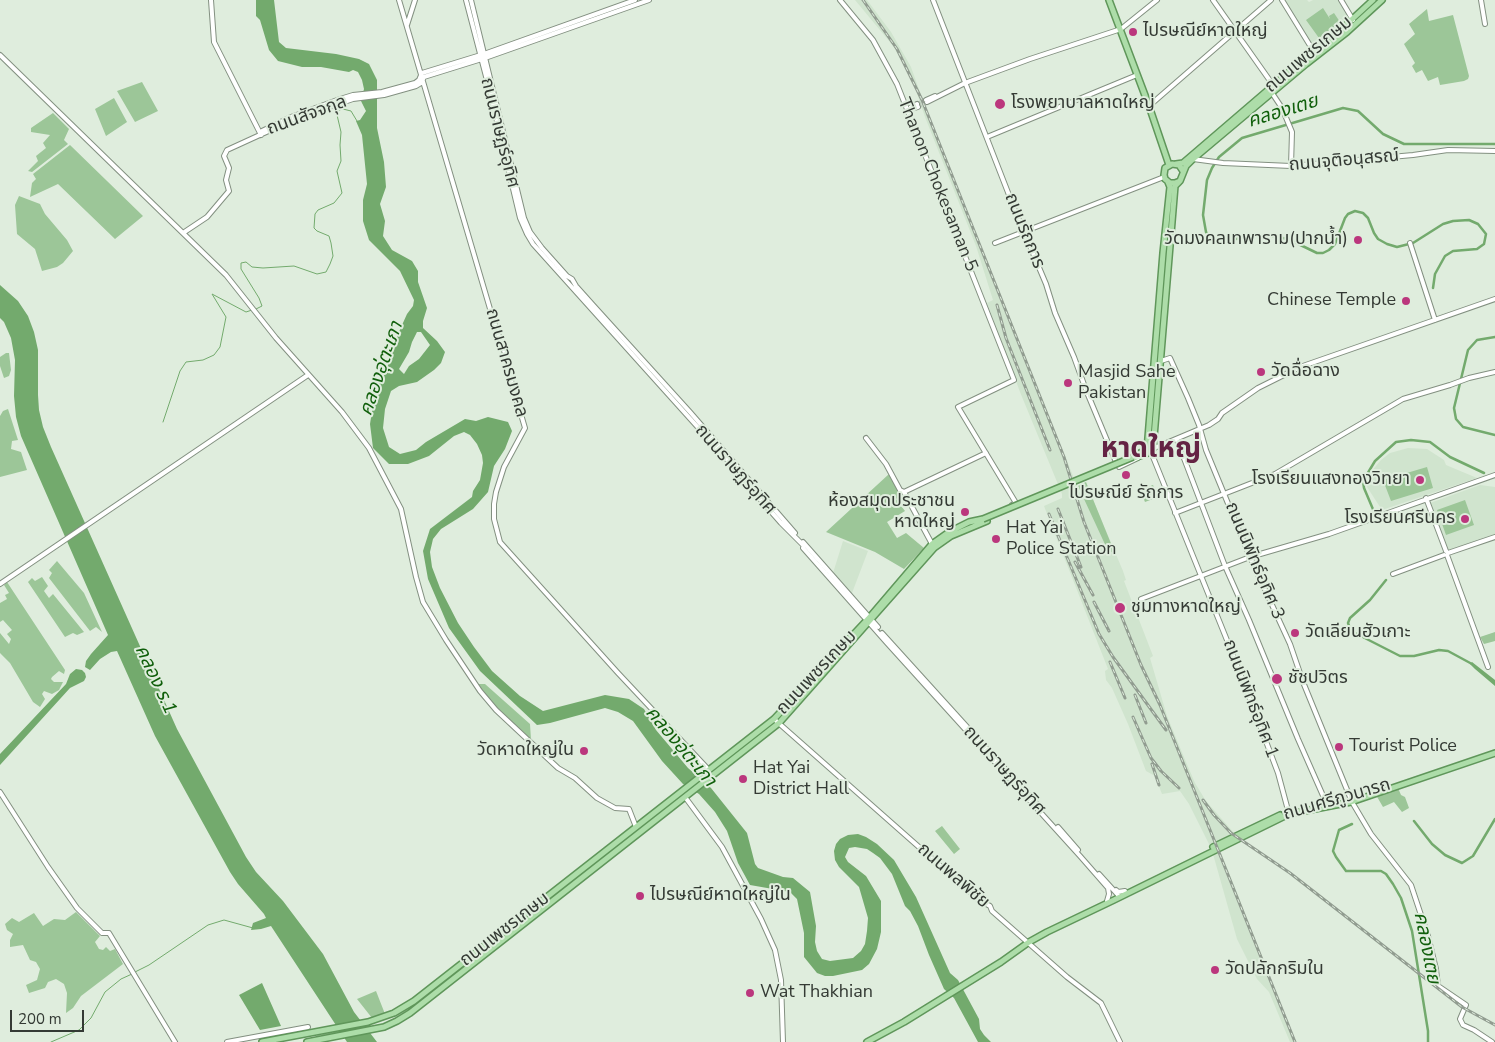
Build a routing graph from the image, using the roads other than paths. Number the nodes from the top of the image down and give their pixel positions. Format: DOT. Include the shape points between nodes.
graph roads {
  1 [pos="211,0"];
  2 [pos="399,0"];
  3 [pos="415,0"];
  4 [pos="466,0"];
  5 [pos="471,0"];
  6 [pos="649,0"];
  7 [pos="840,0"];
  8 [pos="933,0"];
  9 [pos="1109,0"];
  10 [pos="1157,0"];
  11 [pos="1213,0"];
  12 [pos="1271,0"];
  13 [pos="1282,0"];
  14 [pos="1341,0"];
  15 [pos="1382,0"];
  16 [pos="1481,0"];
  17 [pos="635,2"];
  18 [pos="1374,2"];
  19 [pos="1353,20"];
  20 [pos="1485,24"];
  21 [pos="407,25"];
  22 [pos="1121,29"];
  23 [pos="1234,31"];
  24 [pos="1314,52"];
  25 [pos="0,55"];
  26 [pos="482,56"];
  27 [pos="1305,62"];
  28 [pos="422,73"];
  29 [pos="1137,75"];
  30 [pos="423,78"];
  31 [pos="966,83"];
  32 [pos="1273,85"];
  33 [pos="1272,93"];
  34 [pos="383,94"];
  35 [pos="926,101"];
  36 [pos="918,105"];
  37 [pos="1149,106"];
  38 [pos="909,110"];
  39 [pos="1230,125"];
  40 [pos="261,135"];
  41 [pos="987,137"];
  42 [pos="1495,151"];
  43 [pos="1194,159"];
  44 [pos="1175,164"];
  45 [pos="1169,165"];
  46 [pos="1291,166"];
  47 [pos="1183,171"];
  48 [pos="1166,179"];
  49 [pos="1180,181"];
  50 [pos="1024,231"];
  51 [pos="183,234"];
  52 [pos="995,243"];
  53 [pos="1411,245"];
  54 [pos="1495,299"];
  55 [pos="1435,320"];
  56 [pos="1161,361"];
  57 [pos="1495,372"];
  58 [pos="308,375"];
  59 [pos="1200,430"];
  60 [pos="866,438"];
  61 [pos="1177,440"];
  62 [pos="1150,450"];
  63 [pos="986,453"];
  64 [pos="1116,462"];
  65 [pos="1118,466"];
  66 [pos="1086,474"];
  67 [pos="1495,476"];
  68 [pos="904,492"];
  69 [pos="1224,494"];
  70 [pos="1426,498"];
  71 [pos="1202,503"];
  72 [pos="1429,504"];
  73 [pos="1175,513"];
  74 [pos="985,520"];
  75 [pos="792,531"];
  76 [pos="950,534"];
  77 [pos="1495,537"];
  78 [pos="932,544"];
  79 [pos="1446,553"];
  80 [pos="1250,557"];
  81 [pos="816,559"];
  82 [pos="1225,566"];
  83 [pos="1393,574"];
  84 [pos="1201,575"];
  85 [pos="0,584"];
  86 [pos="1141,599"];
  87 [pos="869,619"];
  88 [pos="1488,667"];
  89 [pos="777,721"];
  90 [pos="1495,751"];
  91 [pos="710,770"];
  92 [pos="706,777"];
  93 [pos="0,792"];
  94 [pos="685,794"];
  95 [pos="1351,800"];
  96 [pos="1327,806"];
  97 [pos="1288,813"];
  98 [pos="636,827"];
  99 [pos="610,846"];
  100 [pos="615,852"];
  101 [pos="602,853"];
  102 [pos="606,859"];
  103 [pos="1108,886"];
  104 [pos="1125,891"];
  105 [pos="1117,897"];
  106 [pos="1106,902"];
  107 [pos="517,920"];
  108 [pos="521,925"];
  109 [pos="1028,942"];
  110 [pos="470,957"];
  111 [pos="474,962"];
  112 [pos="308,1027"];
  113 [pos="883,1033"];
  114 [pos="175,1042"];
  115 [pos="227,1042"];
  116 [pos="262,1042"];
  117 [pos="309,1042"];
  118 [pos="783,1042"];
  119 [pos="862,1042"];
  120 [pos="868,1042"];
  121 [pos="1120,1042"];
  122 [pos="1492,1042"];
  1 -- 40 [label="street" via="214,42"];
  2 -- 21 [label="street, ถนนสาครมงคล"];
  3 -- 21 [label="street"];
  4 -- 26 [label="street, ถนนราษฏร์อุทิศ"];
  5 -- 26 [label="street, ถนนราษฏร์อุทิศ"];
  6 -- 17 [label="street, ถนนสัจจกุล"];
  7 -- 38 [label="street, Thanon Chokesaman 5" via="873,40"];
  8 -- 31 [label="street, ถนนรัถการ"];
  9 -- 22 [label="main road"];
  10 -- 22 [label="street"];
  11 -- 23 [label="street"];
  12 -- 23 [label="street"];
  13 -- 24 [label="street"];
  14 -- 19 [label="street"];
  15 -- 18 [label="main road, ถนนเพชรเกษม"];
  16 -- 20 [label="street"];
  17 -- 26 [label="street, ถนนสัจจกุล"];
  17 -- 26 [label="street, ถนนสัจจกุล"];
  18 -- 19 [label="main road, ถนนเพชรเกษม"];
  18 -- 27 [label="main road, ถนนเพชรเกษม" via="1348,32"];
  19 -- 24 [label="main road, ถนนเพชรเกษม"];
  21 -- 28 [label="street, ถนนสาครมงคล"];
  22 -- 29 [label="main road"];
  22 -- 31 [label="street"];
  23 -- 32 [label="street"];
  23 -- 37 [label="street"];
  24 -- 27 [label="main road, ถนนเพชรเกษม"];
  25 -- 51 [label="street"];
  26 -- 28 [label="street, ถนนสัจจกุล"];
  26 -- 30 [label="street, ถนนสัจจกุล"];
  26 -- 75 [label="street, ถนนราษฏร์อุทิศ" via="509,165 530,232 566,278 572,279"];
  27 -- 32 [label="main road, ถนนเพชรเกษม"];
  27 -- 33 [label="main road, ถนนเพชรเกษม"];
  28 -- 30 [label="street, ถนนสาครมงคล"];
  28 -- 34 [label="street, ถนนสัจจกุล" via="418,82"];
  29 -- 37 [label="main road"];
  29 -- 41 [label="street"];
  30 -- 34 [label="street, ถนนสัจจกุล" via="419,85"];
  30 -- 91 [label="street, ถนนสาครมงคล" via="525,428 504,467 496,492 494,519 500,542"];
  31 -- 35 [label="street"];
  31 -- 41 [label="street, ถนนรัถการ"];
  32 -- 39 [label="main road, ถนนเพชรเกษม"];
  33 -- 39 [label="main road, ถนนเพชรเกษม"];
  33 -- 46 [label="street" via="1292,132"];
  34 -- 40 [label="street, ถนนสัจจกุล" via="353,97"];
  36 -- 38 [label="street" via="911,106"];
  37 -- 45 [label="main road"];
  38 -- 63 [label="street, Thanon Chokesaman 5" via="1014,380 958,407"];
  39 -- 43 [label="main road, ถนนเพชรเกษม"];
  39 -- 44 [label="main road, ถนนเพชรเกษม" via="1183,163"];
  40 -- 51 [label="street, ถนนสัจจกุล" via="227,150 224,156 229,168 226,180 229,192 207,217"];
  41 -- 50 [label="street, ถนนรัถการ"];
  42 -- 46 [label="street, ถนนจุติอนุสรณ์" via="1448,150"];
  43 -- 46 [label="street, ถนนจุติอนุสรณ์"];
  43 -- 47 [label="main road, ถนนเพชรเกษม"];
  44 -- 45 [label="main road"];
  44 -- 47 [label="main road"];
  45 -- 48 [label="main road" via="1165,169"];
  47 -- 49 [label="main road"];
  48 -- 49 [label="main road" via="1174,183"];
  48 -- 50 [label="street"];
  48 -- 62 [label="main road" via="1170,187 1162,253"];
  49 -- 56 [label="main road" via="1175,186"];
  50 -- 52 [label="street"];
  50 -- 64 [label="street, ถนนรัถการ"];
  51 -- 58 [label="street" via="226,275"];
  53 -- 55 [label="street"];
  54 -- 55 [label="street"];
  55 -- 59 [label="street" via="1283,375 1243,398"];
  56 -- 59 [label="street, ถนนนิพัทธ์อุทิศ 3" via="1170,358"];
  56 -- 62 [label="main road"];
  57 -- 69 [label="street" via="1403,399 1294,464"];
  58 -- 85 [label="street"];
  58 -- 98 [label="street" via="358,432 377,463 401,509 414,572 424,602 480,691 558,768 603,801 615,808 629,810"];
  59 -- 61 [label="street"];
  59 -- 69 [label="street, ถนนนิพัทธ์อุทิศ 3"];
  60 -- 68 [label="street"];
  61 -- 62 [label="street"];
  61 -- 71 [label="street"];
  62 -- 64 [label="street"];
  62 -- 65 [label="street"];
  62 -- 73 [label="street, ถนนนิพัทธ์อุทิศ 1"];
  62 -- 74 [label="main road, ถนนเพชรเกษม, bridge"];
  63 -- 68 [label="street"];
  63 -- 74 [label="street" via="1016,503"];
  64 -- 66 [label="street"];
  67 -- 70 [label="street"];
  67 -- 72 [label="street" via="1431,498"];
  68 -- 78 [label="street"];
  69 -- 71 [label="street"];
  69 -- 80 [label="street, ถนนนิพัทธ์อุทิศ 3"];
  70 -- 72 [label="street"];
  70 -- 80 [label="street" via="1329,534"];
  71 -- 73 [label="street"];
  71 -- 82 [label="street"];
  72 -- 79 [label="street"];
  73 -- 84 [label="street, ถนนนิพัทธ์อุทิศ 1"];
  74 -- 76 [label="main road, ถนนเพชรเกษม"];
  75 -- 81 [label="street, ถนนราษฏร์อุทิศ"];
  75 -- 81 [label="street, ถนนราษฏร์อุทิศ"];
  76 -- 78 [label="main road, ถนนเพชรเกษม"];
  76 -- 87 [label="main road, ถนนเพชรเกษม"];
  77 -- 79 [label="street"];
  78 -- 87 [label="main road, ถนนเพชรเกษม"];
  79 -- 83 [label="street"];
  79 -- 88 [label="street"];
  80 -- 82 [label="street"];
  80 -- 95 [label="street, ถนนนิพัทธ์อุทิศ 3" via="1290,644"];
  81 -- 87 [label="street, ถนนราษฏร์อุทิศ"];
  82 -- 84 [label="street"];
  82 -- 96 [label="street"];
  84 -- 86 [label="street"];
  84 -- 97 [label="street, ถนนนิพัทธ์อุทิศ 1" via="1275,765"];
  87 -- 89 [label="main road, ถนนเพชรเกษม"];
  87 -- 103 [label="street, ถนนราษฏร์อุทิศ"];
  89 -- 91 [label="main road, ถนนเพชรเกษม"];
  89 -- 92 [label="main road, ถนนเพชรเกษม"];
  89 -- 109 [label="street, ถนนพลพิชัย"];
  90 -- 95 [label="main road, ถนนศรีภูวนารถ"];
  91 -- 92 [label="main road, ถนนเพชรเกษม"];
  92 -- 94 [label="main road, ถนนเพชรเกษม"];
  93 -- 114 [label="street" via="77,908 102,933 109,933"];
  94 -- 98 [label="main road, ถนนเพชรเกษม"];
  94 -- 100 [label="main road, ถนนเพชรเกษม"];
  94 -- 118 [label="street" via="722,847 775,950 781,980"];
  95 -- 96 [label="main road, ถนนศรีภูวนารถ"];
  95 -- 122 [label="street, ถนนนิพัทธ์อุทิศ 3" via="1364,824 1411,885 1428,936 1438,986 1466,1005 1460,1019 1463,1025"];
  96 -- 97 [label="main road, ถนนศรีภูวนารถ"];
  97 -- 104 [label="main road, ถนนศรีภูวนารถ"];
  97 -- 105 [label="main road, ถนนศรีภูวนารถ"];
  98 -- 99 [label="main road, ถนนเพชรเกษม"];
  99 -- 100 [label="main road" via="611,852"];
  99 -- 101 [label="main road, ถนนเพชรเกษม"];
  100 -- 102 [label="main road, ถนนเพชรเกษม"];
  101 -- 102 [label="main road" via="606,853"];
  101 -- 107 [label="main road, ถนนเพชรเกษม"];
  102 -- 108 [label="main road, ถนนเพชรเกษม"];
  103 -- 104 [label="street" via="1118,892"];
  103 -- 105 [label="street, ถนนราษฏร์อุทิศ"];
  103 -- 106 [label="street"];
  104 -- 105 [label="main road, ถนนศรีภูวนารถ"];
  105 -- 106 [label="main road, ถนนศรีภูวนารถ"];
  106 -- 109 [label="main road, ถนนศรีภูวนารถ"];
  107 -- 108 [label="main road"];
  107 -- 110 [label="main road, ถนนเพชรเกษม"];
  108 -- 111 [label="main road, ถนนเพชรเกษม"];
  109 -- 113 [label="main road, ถนนศรีภูวนารถ" via="974,979"];
  109 -- 121 [label="street, ถนนพลพิชัย" via="1100,1004"];
  110 -- 111 [label="main road"];
  110 -- 116 [label="main road, ถนนเพชรเกษม" via="394,1014"];
  111 -- 117 [label="main road, ถนนเพชรเกษม" via="397,1022"];
  112 -- 115 [label="street"];
  113 -- 119 [label="main road"];
  113 -- 120 [label="main road"];
}
